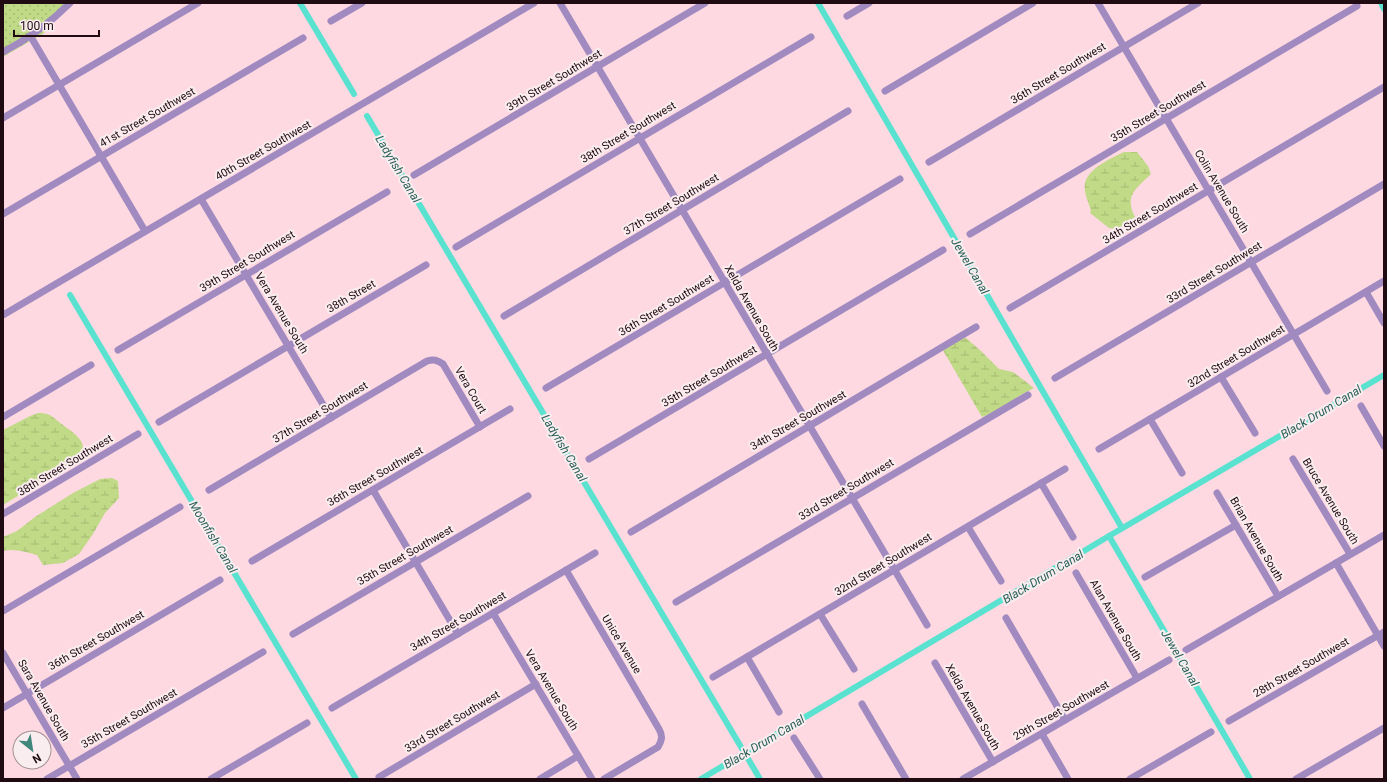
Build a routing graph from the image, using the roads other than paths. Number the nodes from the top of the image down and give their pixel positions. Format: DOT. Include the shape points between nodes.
graph roads {
  1 [pos="70,3"];
  2 [pos="198,3"];
  3 [pos="362,3"];
  4 [pos="534,3"];
  5 [pos="560,3"];
  6 [pos="705,3"];
  7 [pos="869,3"];
  8 [pos="1033,3"];
  9 [pos="1098,3"];
  10 [pos="1198,3"];
  11 [pos="1357,6"];
  12 [pos="847,16"];
  13 [pos="331,21"];
  14 [pos="31,37"];
  15 [pos="812,37"];
  16 [pos="302,38"];
  17 [pos="1124,47"];
  18 [pos="3,52"];
  19 [pos="597,67"];
  20 [pos="59,84"];
  21 [pos="1384,87"];
  22 [pos="885,91"];
  23 [pos="848,111"];
  24 [pos="3,118"];
  25 [pos="1166,118"];
  26 [pos="640,139"];
  27 [pos="102,156"];
  28 [pos="929,162"];
  29 [pos="414,175"];
  30 [pos="900,179"];
  31 [pos="1384,184"];
  32 [pos="1209,190"];
  33 [pos="387,192"];
  34 [pos="201,199"];
  35 [pos="682,210"];
  36 [pos="3,214"];
  37 [pos="146,231"];
  38 [pos="970,234"];
  39 [pos="456,247"];
  40 [pos="943,250"];
  41 [pos="1251,262"];
  42 [pos="426,265"];
  43 [pos="246,274"];
  44 [pos="1384,281"];
  45 [pos="725,282"];
  46 [pos="1366,292"];
  47 [pos="1010,308"];
  48 [pos="3,315"];
  49 [pos="504,316"];
  50 [pos="1384,322"];
  51 [pos="976,327"];
  52 [pos="1293,335"];
  53 [pos="288,346"];
  54 [pos="118,350"];
  55 [pos="767,354"];
  56 [pos="443,364"];
  57 [pos="91,365"];
  58 [pos="1222,377"];
  59 [pos="1055,378"];
  60 [pos="546,388"];
  61 [pos="1327,391"];
  62 [pos="1028,395"];
  63 [pos="1361,406"];
  64 [pos="510,409"];
  65 [pos="3,417"];
  66 [pos="331,418"];
  67 [pos="1150,419"];
  68 [pos="160,422"];
  69 [pos="809,426"];
  70 [pos="480,427"];
  71 [pos="1255,433"];
  72 [pos="138,434"];
  73 [pos="1384,446"];
  74 [pos="1099,449"];
  75 [pos="589,459"];
  76 [pos="1293,459"];
  77 [pos="1065,469"];
  78 [pos="1182,473"];
  79 [pos="1041,483"];
  80 [pos="209,490"];
  81 [pos="373,490"];
  82 [pos="1217,493"];
  83 [pos="528,496"];
  84 [pos="852,498"];
  85 [pos="180,507"];
  86 [pos="3,514"];
  87 [pos="1236,525"];
  88 [pos="968,527"];
  89 [pos="631,532"];
  90 [pos="1384,535"];
  91 [pos="1073,537"];
  92 [pos="595,553"];
  93 [pos="1350,554"];
  94 [pos="252,562"];
  95 [pos="415,562"];
  96 [pos="1336,563"];
  97 [pos="566,570"];
  98 [pos="894,570"];
  99 [pos="1076,573"];
  100 [pos="1145,577"];
  101 [pos="220,580"];
  102 [pos="1001,581"];
  103 [pos="1278,596"];
  104 [pos="676,602"];
  105 [pos="3,611"];
  106 [pos="493,613"];
  107 [pos="820,614"];
  108 [pos="1006,618"];
  109 [pos="927,625"];
  110 [pos="293,634"];
  111 [pos="458,634"];
  112 [pos="1381,634"];
  113 [pos="1384,646"];
  114 [pos="1186,650"];
  115 [pos="262,652"];
  116 [pos="3,653"];
  117 [pos="747,657"];
  118 [pos="1169,660"];
  119 [pos="935,663"];
  120 [pos="854,669"];
  121 [pos="713,677"];
  122 [pos="1137,678"];
  123 [pos="536,684"];
  124 [pos="27,694"];
  125 [pos="862,704"];
  126 [pos="3,708"];
  127 [pos="332,708"];
  128 [pos="779,712"];
  129 [pos="1065,720"];
  130 [pos="1229,721"];
  131 [pos="307,722"];
  132 [pos="1384,728"];
  133 [pos="1211,732"];
  134 [pos="1042,734"];
  135 [pos="794,738"];
  136 [pos="578,756"];
  137 [pos="993,762"];
  138 [pos="70,766"];
  139 [pos="379,777"];
  140 [pos="47,779"];
  141 [pos="77,779"];
  142 [pos="211,779"];
  143 [pos="540,779"];
  144 [pos="592,779"];
  145 [pos="604,779"];
  146 [pos="820,779"];
  147 [pos="906,779"];
  148 [pos="964,779"];
  149 [pos="1068,779"];
  150 [pos="1130,779"];
  151 [pos="1296,779"];
  1 -- 14 [label="street"];
  2 -- 20 [label="street"];
  3 -- 13 [label="street"];
  4 -- 34 [label="street, 40th Street Southwest"];
  5 -- 19 [label="street, Xelda Avenue South"];
  6 -- 19 [label="street, 39th Street Southwest"];
  7 -- 12 [label="street"];
  8 -- 22 [label="street"];
  9 -- 17 [label="street, Colin Avenue South"];
  10 -- 17 [label="street, 36th Street Southwest"];
  11 -- 25 [label="street, 35th Street Southwest"];
  14 -- 18 [label="street"];
  14 -- 20 [label="street"];
  15 -- 26 [label="street, 38th Street Southwest"];
  16 -- 27 [label="street, 41st Street Southwest"];
  17 -- 25 [label="street, Colin Avenue South"];
  17 -- 28 [label="street, 36th Street Southwest"];
  19 -- 26 [label="street, Xelda Avenue South"];
  19 -- 29 [label="street, 39th Street Southwest"];
  20 -- 24 [label="street"];
  20 -- 27 [label="street"];
  21 -- 32 [label="street, 34th Street Southwest"];
  23 -- 35 [label="street, 37th Street Southwest"];
  25 -- 32 [label="street, Colin Avenue South"];
  25 -- 38 [label="street, 35th Street Southwest"];
  26 -- 35 [label="street, Xelda Avenue South"];
  26 -- 39 [label="street, 38th Street Southwest"];
  27 -- 36 [label="street, 41st Street Southwest"];
  27 -- 37 [label="street"];
  30 -- 45 [label="street, 36th Street Southwest"];
  31 -- 41 [label="street, 33rd Street Southwest"];
  32 -- 41 [label="street, Colin Avenue South"];
  32 -- 47 [label="street, 34th Street Southwest"];
  33 -- 43 [label="street, 39th Street Southwest"];
  34 -- 37 [label="street, 40th Street Southwest"];
  34 -- 43 [label="street, Vera Avenue South"];
  35 -- 45 [label="street, Xelda Avenue South"];
  35 -- 49 [label="street, 37th Street Southwest"];
  37 -- 48 [label="street, 40th Street Southwest"];
  40 -- 55 [label="street, 35th Street Southwest"];
  41 -- 52 [label="street, Colin Avenue South"];
  41 -- 59 [label="street, 33rd Street Southwest"];
  42 -- 53 [label="street, 38th Street"];
  43 -- 53 [label="street, Vera Avenue South"];
  43 -- 54 [label="street, 39th Street Southwest"];
  44 -- 46 [label="street, 32nd Street Southwest"];
  45 -- 55 [label="street, Xelda Avenue South"];
  45 -- 60 [label="street, 36th Street Southwest"];
  46 -- 50 [label="street"];
  46 -- 52 [label="street, 32nd Street Southwest"];
  51 -- 69 [label="street, 34th Street Southwest"];
  52 -- 58 [label="street, 32nd Street Southwest"];
  52 -- 61 [label="street, Colin Avenue South"];
  53 -- 66 [label="street, Vera Avenue South"];
  53 -- 68 [label="street"];
  55 -- 69 [label="street, Xelda Avenue South"];
  55 -- 75 [label="street, 35th Street Southwest"];
  56 -- 66 [label="street, 37th Street Southwest" via="438,360 427,361"];
  56 -- 70 [label="street, Vera Court"];
  57 -- 65 [label="street"];
  58 -- 67 [label="street, 32nd Street Southwest"];
  58 -- 71 [label="street"];
  62 -- 84 [label="street, 33rd Street Southwest"];
  63 -- 73 [label="street"];
  64 -- 70 [label="street, 36th Street Southwest"];
  66 -- 80 [label="street, 37th Street Southwest"];
  67 -- 74 [label="street, 32nd Street Southwest"];
  67 -- 78 [label="street"];
  69 -- 84 [label="street, Xelda Avenue South"];
  69 -- 89 [label="street, 34th Street Southwest"];
  70 -- 81 [label="street, 36th Street Southwest"];
  72 -- 86 [label="street, 38th Street Southwest"];
  76 -- 93 [label="street, Bruce Avenue South"];
  77 -- 79 [label="street, 32nd Street Southwest"];
  79 -- 88 [label="street, 32nd Street Southwest"];
  79 -- 91 [label="street"];
  81 -- 94 [label="street, 36th Street Southwest"];
  81 -- 95 [label="street"];
  82 -- 87 [label="street, Brian Avenue South"];
  83 -- 95 [label="street, 35th Street Southwest"];
  84 -- 98 [label="street, Xelda Avenue South"];
  84 -- 104 [label="street, 33rd Street Southwest"];
  85 -- 105 [label="street"];
  87 -- 100 [label="street"];
  87 -- 103 [label="street, Brian Avenue South"];
  88 -- 98 [label="street, 32nd Street Southwest"];
  88 -- 102 [label="street"];
  90 -- 93 [label="street"];
  92 -- 97 [label="street, 34th Street Southwest"];
  93 -- 96 [label="street"];
  95 -- 110 [label="street, 35th Street Southwest"];
  95 -- 111 [label="street"];
  96 -- 103 [label="street"];
  96 -- 112 [label="street"];
  97 -- 106 [label="street, 34th Street Southwest"];
  97 -- 145 [label="street, Unice Avenue" via="662,736 658,747"];
  98 -- 107 [label="street, 32nd Street Southwest"];
  98 -- 109 [label="street, Xelda Avenue South"];
  99 -- 122 [label="street, Alan Avenue South"];
  101 -- 124 [label="street, 36th Street Southwest"];
  103 -- 114 [label="street"];
  106 -- 111 [label="street, 34th Street Southwest"];
  106 -- 123 [label="street, Vera Avenue South"];
  107 -- 117 [label="street, 32nd Street Southwest"];
  107 -- 120 [label="street"];
  108 -- 129 [label="street"];
  111 -- 127 [label="street, 34th Street Southwest"];
  112 -- 113 [label="street"];
  112 -- 130 [label="street, 28th Street Southwest"];
  115 -- 138 [label="street, 35th Street Southwest"];
  116 -- 124 [label="street, Sara Avenue South"];
  117 -- 121 [label="street, 32nd Street Southwest"];
  117 -- 128 [label="street"];
  118 -- 122 [label="street, 29th Street Southwest"];
  119 -- 137 [label="street, Xelda Avenue South"];
  122 -- 129 [label="street, 29th Street Southwest"];
  123 -- 136 [label="street, Vera Avenue South"];
  123 -- 139 [label="street, 33rd Street Southwest"];
  124 -- 126 [label="street, 36th Street Southwest"];
  124 -- 138 [label="street, Sara Avenue South"];
  125 -- 147 [label="street"];
  129 -- 134 [label="street, 29th Street Southwest"];
  131 -- 142 [label="street"];
  132 -- 151 [label="street"];
  133 -- 150 [label="street"];
  134 -- 137 [label="street, 29th Street Southwest"];
  134 -- 149 [label="street"];
  135 -- 146 [label="street"];
  136 -- 143 [label="street"];
  136 -- 144 [label="street, Vera Avenue South"];
  137 -- 148 [label="street, 29th Street Southwest"];
  138 -- 140 [label="street, 35th Street Southwest"];
  138 -- 141 [label="street, Sara Avenue South"];
}
